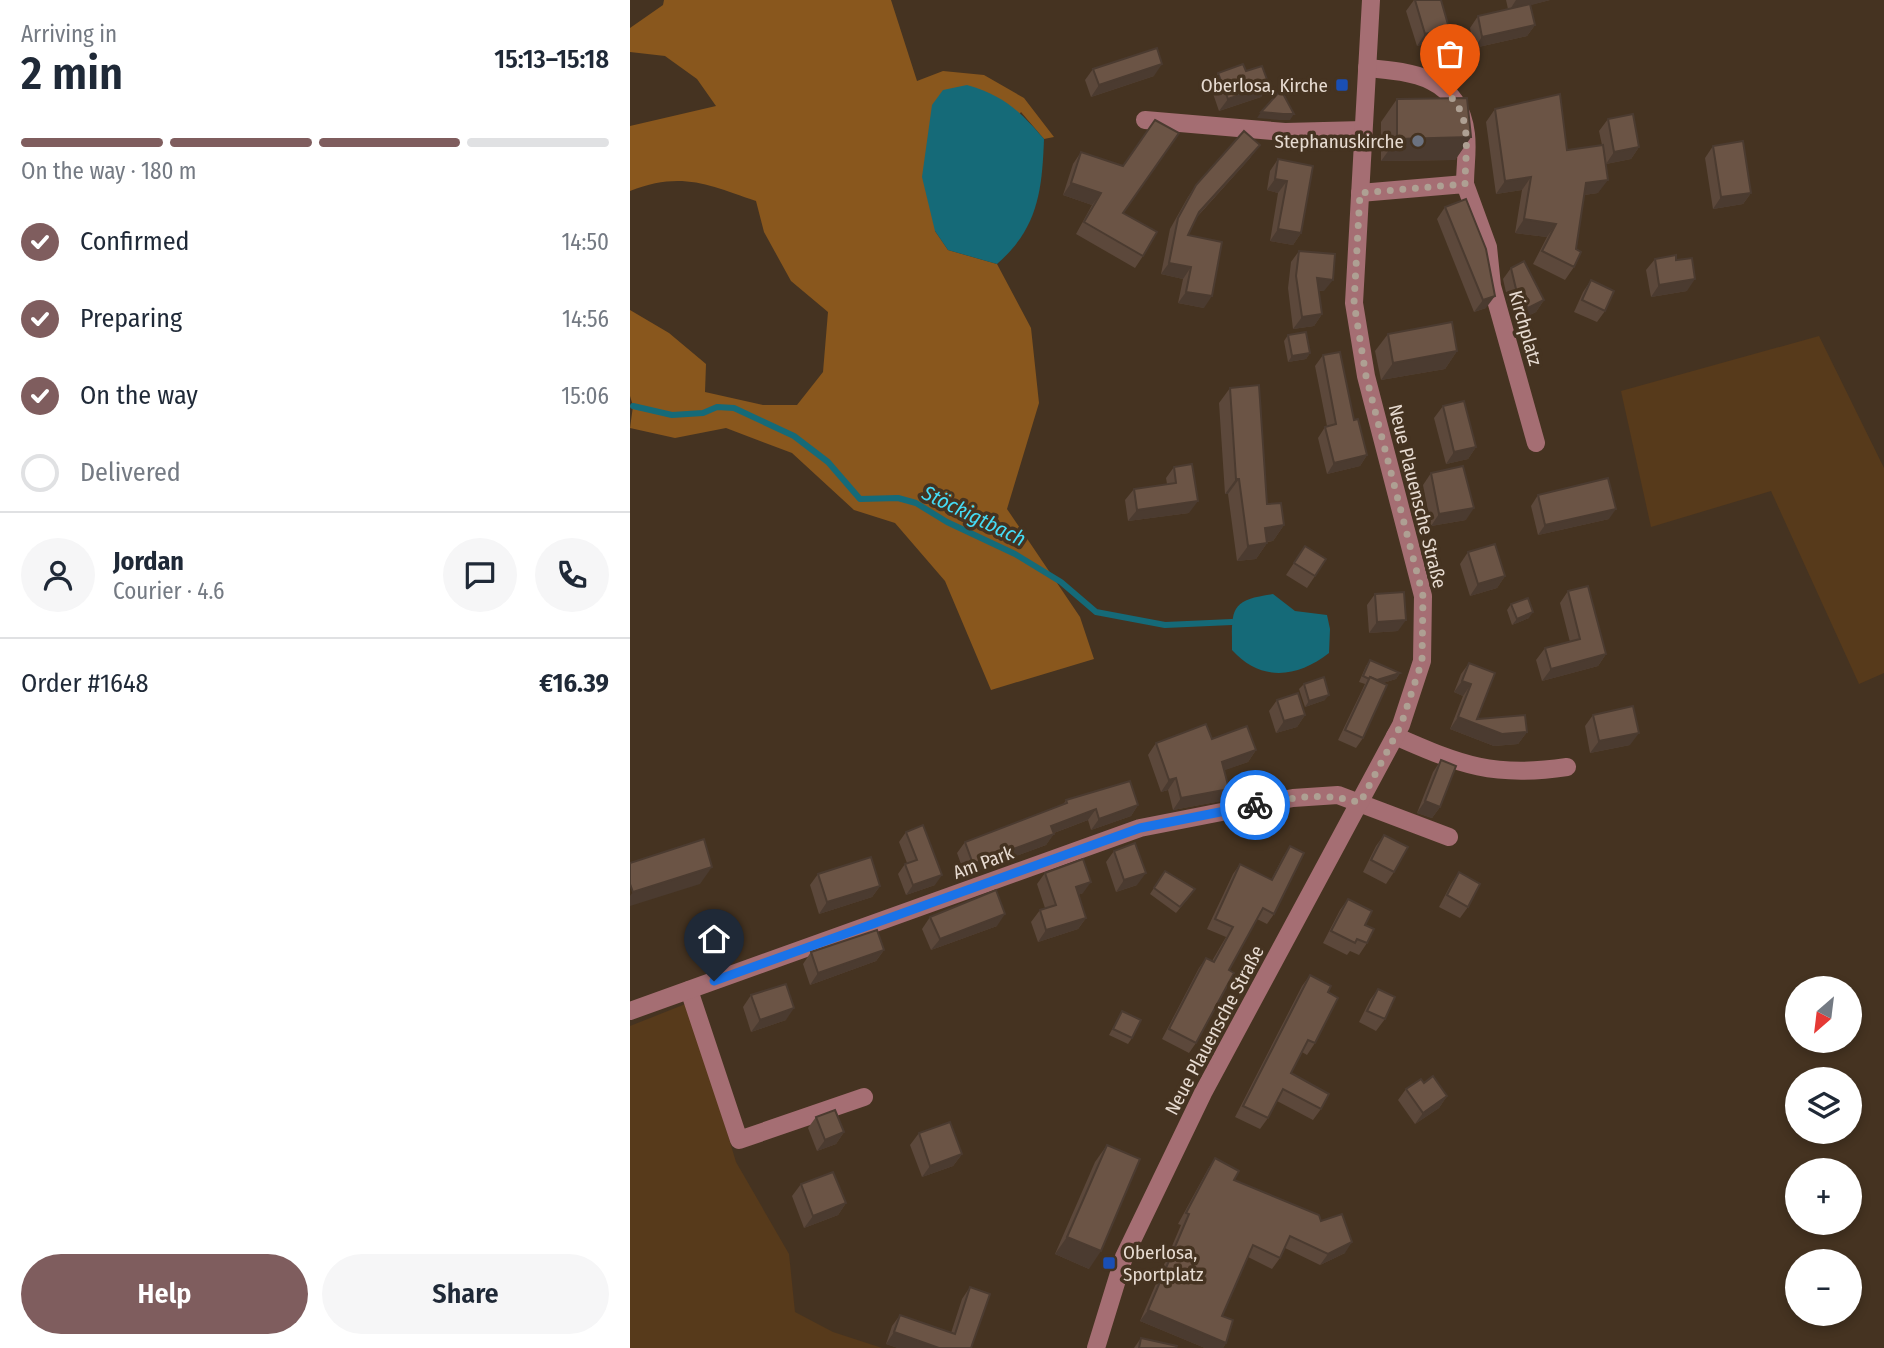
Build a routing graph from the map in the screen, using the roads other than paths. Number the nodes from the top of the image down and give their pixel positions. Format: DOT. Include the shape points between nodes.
graph roads {
  1 [pos="1371,0"];
  2 [pos="1367,68"];
  3 [pos="1145,120"];
  4 [pos="1363,131"];
  5 [pos="1465,184"];
  6 [pos="1360,193"];
  7 [pos="1536,443"];
  8 [pos="1395,736"];
  9 [pos="1567,767"];
  10 [pos="1360,803"];
  11 [pos="1448,837"];
  12 [pos="689,990"];
  13 [pos="630,1011"];
  14 [pos="864,1097"];
  15 [pos="1096,1348"];
  1 -- 2 [label="street, Neue Plauensche Straße"];
  2 -- 4 [label="street, Neue Plauensche Straße"];
  2 -- 5 [label="street, Kirchplatz" via="1417,73 1441,86 1460,107 1466,135"];
  3 -- 4 [label="street" via="1285,132"];
  4 -- 6 [label="street, Neue Plauensche Straße"];
  5 -- 6 [label="street"];
  5 -- 7 [label="street, Kirchplatz" via="1488,247 1492,286"];
  6 -- 8 [label="street, Neue Plauensche Straße" via="1354,303 1366,376 1423,596 1422,661"];
  8 -- 9 [label="street" via="1486,771 1526,774"];
  8 -- 10 [label="street, Neue Plauensche Straße"];
  10 -- 11 [label="street, Am Park"];
  10 -- 12 [label="street, Am Park" via="1338,795 1293,798 1140,828"];
  10 -- 15 [label="street, Neue Plauensche Straße" via="1203,1093 1124,1257"];
  12 -- 13 [label="street, Am Park"];
  12 -- 14 [label="street" via="739,1140"];
}
